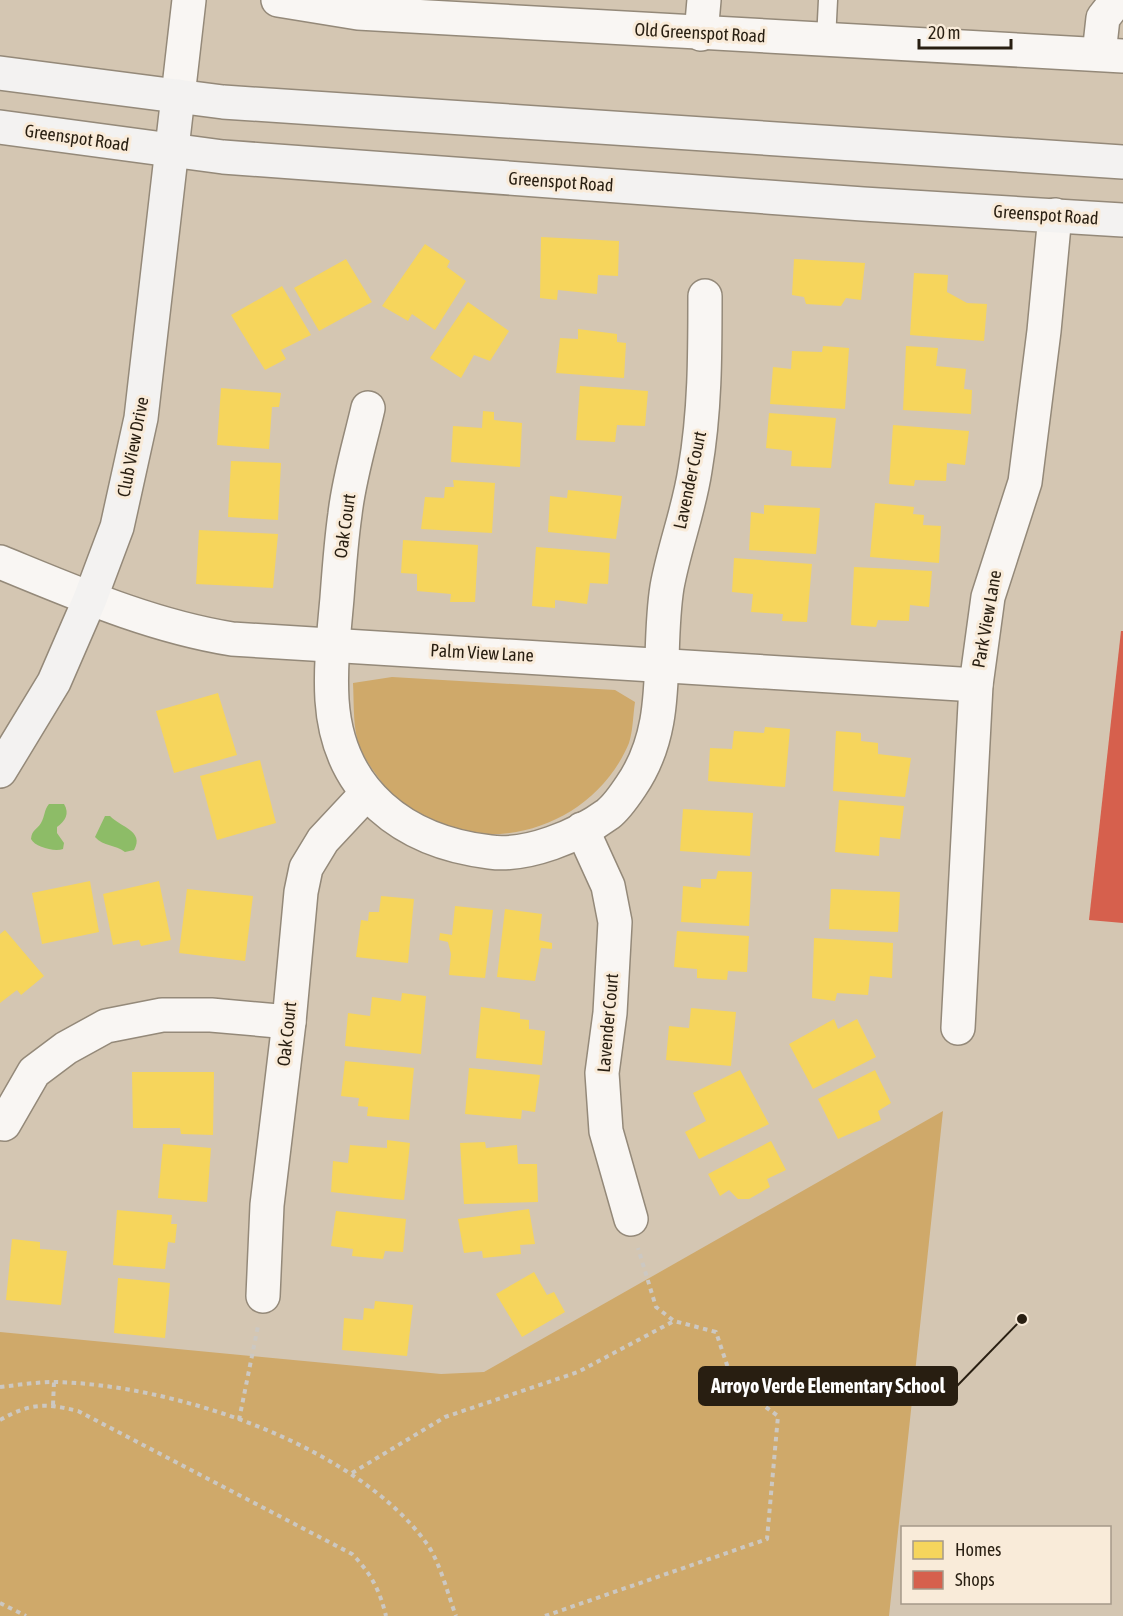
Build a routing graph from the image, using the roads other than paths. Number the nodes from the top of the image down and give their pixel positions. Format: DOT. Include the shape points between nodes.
graph roads {
  1 [pos="189,0"];
  2 [pos="278,0"];
  3 [pos="704,0"];
  4 [pos="828,0"];
  5 [pos="1118,0"];
  6 [pos="701,34"];
  7 [pos="826,40"];
  8 [pos="1111,55"];
  9 [pos="0,73"];
  10 [pos="178,96"];
  11 [pos="0,127"];
  12 [pos="173,151"];
  13 [pos="1123,162"];
  14 [pos="1055,215"];
  15 [pos="1123,220"];
  16 [pos="705,296"];
  17 [pos="368,408"];
  18 [pos="0,562"];
  19 [pos="90,599"];
  20 [pos="333,645"];
  21 [pos="662,664"];
  22 [pos="976,685"];
  23 [pos="0,771"];
  24 [pos="366,794"];
  25 [pos="582,830"];
  26 [pos="289,1022"];
  27 [pos="958,1028"];
  28 [pos="4,1124"];
  29 [pos="631,1219"];
  30 [pos="263,1296"];
  1 -- 10 [label="street"];
  2 -- 6 [label="street, Old Greenspot Road" via="358,13"];
  3 -- 6 [label="street"];
  4 -- 7 [label="lane"];
  5 -- 8 [label="street" via="1103,18"];
  6 -- 7 [label="street, Old Greenspot Road"];
  7 -- 8 [label="street, Old Greenspot Road"];
  9 -- 10 [label="main road"];
  10 -- 12 [label="main road, Club View Drive"];
  10 -- 13 [label="main road" via="392,115"];
  11 -- 12 [label="main road, Greenspot Road"];
  12 -- 14 [label="main road, Greenspot Road" via="839,203"];
  12 -- 19 [label="main road, Club View Drive" via="141,418 117,527"];
  14 -- 15 [label="main road, Greenspot Road"];
  14 -- 22 [label="street, Park View Lane" via="1025,482 988,597"];
  16 -- 21 [label="street, Lavender Court" via="702,423 695,473 667,590"];
  17 -- 20 [label="street, Oak Court" via="345,512"];
  18 -- 19 [label="street, Palm View Lane"];
  19 -- 20 [label="street, Palm View Lane" via="192,633"];
  19 -- 23 [label="main road, Club View Drive" via="54,682"];
  20 -- 21 [label="street, Palm View Lane"];
  20 -- 24 [label="street, Oak Court" via="332,701 337,732"];
  21 -- 22 [label="street, Palm View Lane"];
  21 -- 25 [label="street, Lavender Court" via="659,719 650,752 610,812"];
  22 -- 27 [label="street, Park View Lane"];
  24 -- 25 [label="street, Oak Court" via="413,831 464,849 504,854"];
  24 -- 26 [label="street, Oak Court" via="323,840 306,868"];
  25 -- 29 [label="street, Lavender Court" via="608,886 615,922 602,1073 606,1131"];
  26 -- 28 [label="street" via="162,1015 106,1026 34,1072"];
  26 -- 30 [label="street, Oak Court" via="267,1205"];
}
